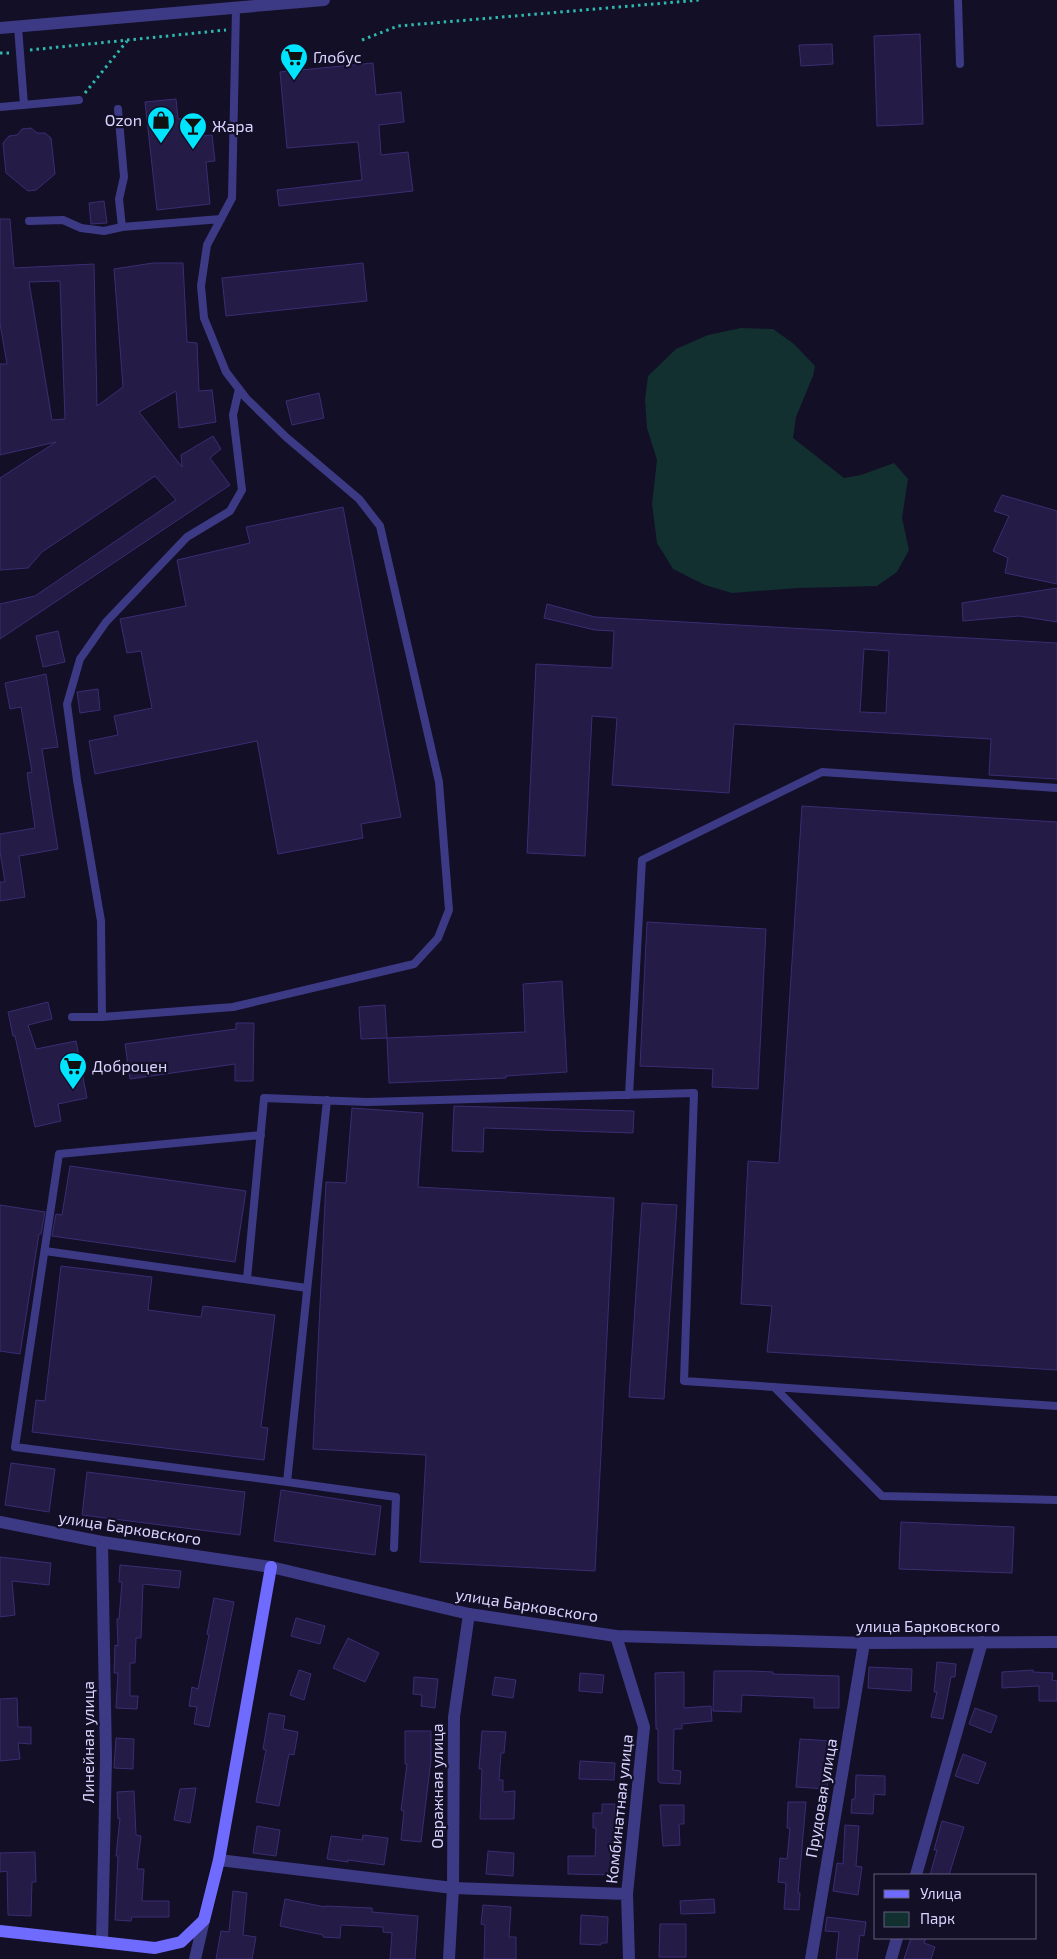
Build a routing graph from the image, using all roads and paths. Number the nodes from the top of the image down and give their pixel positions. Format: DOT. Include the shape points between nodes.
graph roads {
  1 [pos="324,0"];
  2 [pos="700,0"];
  3 [pos="958,0"];
  4 [pos="236,8"];
  5 [pos="18,27"];
  6 [pos="0,28"];
  7 [pos="236,29"];
  8 [pos="362,40"];
  9 [pos="127,41"];
  10 [pos="20,52"];
  11 [pos="0,54"];
  12 [pos="960,64"];
  13 [pos="79,100"];
  14 [pos="24,105"];
  15 [pos="0,108"];
  16 [pos="118,109"];
  17 [pos="221,218"];
  18 [pos="29,221"];
  19 [pos="122,227"];
  20 [pos="239,389"];
  21 [pos="1057,788"];
  22 [pos="102,1017"];
  23 [pos="72,1018"];
  24 [pos="629,1095"];
  25 [pos="326,1100"];
  26 [pos="261,1135"];
  27 [pos="45,1251"];
  28 [pos="247,1279"];
  29 [pos="307,1288"];
  30 [pos="774,1387"];
  31 [pos="1057,1406"];
  32 [pos="288,1482"];
  33 [pos="1057,1500"];
  34 [pos="0,1522"];
  35 [pos="102,1542"];
  36 [pos="394,1548"];
  37 [pos="271,1567"];
  38 [pos="469,1614"];
  39 [pos="616,1636"];
  40 [pos="982,1642"];
  41 [pos="1057,1642"];
  42 [pos="864,1643"];
  43 [pos="219,1860"];
  44 [pos="916,1874"];
  45 [pos="453,1888"];
  46 [pos="627,1894"];
  47 [pos="204,1920"];
  48 [pos="0,1932"];
  49 [pos="897,1939"];
  50 [pos="102,1942"];
  51 [pos="194,1959"];
  52 [pos="449,1959"];
  53 [pos="629,1959"];
  54 [pos="811,1959"];
  55 [pos="891,1959"];
  1 -- 4 [label="street"];
  2 -- 8 [label="path" via="398,26"];
  3 -- 12 [label="lane"];
  4 -- 5 [label="street"];
  4 -- 7 [label="lane"];
  5 -- 6 [label="street"];
  5 -- 10 [label="lane"];
  7 -- 9 [label="path"];
  7 -- 17 [label="lane" via="232,198"];
  9 -- 10 [label="path"];
  9 -- 13 [label="path"];
  10 -- 11 [label="path"];
  10 -- 14 [label="lane"];
  13 -- 14 [label="lane"];
  14 -- 15 [label="lane"];
  16 -- 19 [label="lane" via="124,177 119,199"];
  17 -- 19 [label="lane"];
  17 -- 20 [label="lane" via="207,245 201,286 204,318 226,372"];
  18 -- 19 [label="lane" via="64,220 81,228 104,231"];
  20 -- 22 [label="lane" via="233,415 242,490 230,511 187,538 106,622 80,659 67,704 101,921"];
  20 -- 22 [label="lane" via="286,437 359,499 380,526 439,782 449,910 438,938 414,964 233,1007"];
  21 -- 24 [label="lane" via="822,772 642,860"];
  22 -- 23 [label="lane"];
  24 -- 25 [label="lane" via="367,1102"];
  24 -- 30 [label="lane" via="694,1093 684,1381"];
  25 -- 26 [label="lane" via="264,1098"];
  25 -- 29 [label="lane"];
  26 -- 27 [label="lane" via="59,1154"];
  26 -- 28 [label="lane"];
  27 -- 28 [label="lane"];
  27 -- 32 [label="lane" via="16,1448"];
  28 -- 29 [label="lane"];
  29 -- 32 [label="lane"];
  30 -- 31 [label="lane"];
  30 -- 33 [label="lane" via="882,1496"];
  32 -- 36 [label="lane" via="396,1497"];
  34 -- 35 [label="street, улица Барковского"];
  35 -- 37 [label="street, улица Барковского"];
  35 -- 50 [label="street, Линейная улица" via="106,1758"];
  37 -- 38 [label="street, улица Барковского"];
  37 -- 43 [label="main road"];
  38 -- 39 [label="street, улица Барковского"];
  38 -- 45 [label="street, Овражная улица" via="454,1717"];
  39 -- 42 [label="street, улица Барковского"];
  39 -- 46 [label="street, Комбинатная улица" via="644,1727"];
  40 -- 41 [label="street, улица Барковского"];
  40 -- 42 [label="street, улица Барковского"];
  40 -- 44 [label="street"];
  42 -- 54 [label="street, Прудовая улица"];
  43 -- 45 [label="street"];
  43 -- 47 [label="main road"];
  45 -- 46 [label="street"];
  45 -- 52 [label="street, Овражная улица"];
  46 -- 53 [label="street, Комбинатная улица"];
  47 -- 50 [label="main road" via="181,1942 155,1948"];
  47 -- 51 [label="street"];
  48 -- 50 [label="main road"];
  49 -- 55 [label="street"];
}
